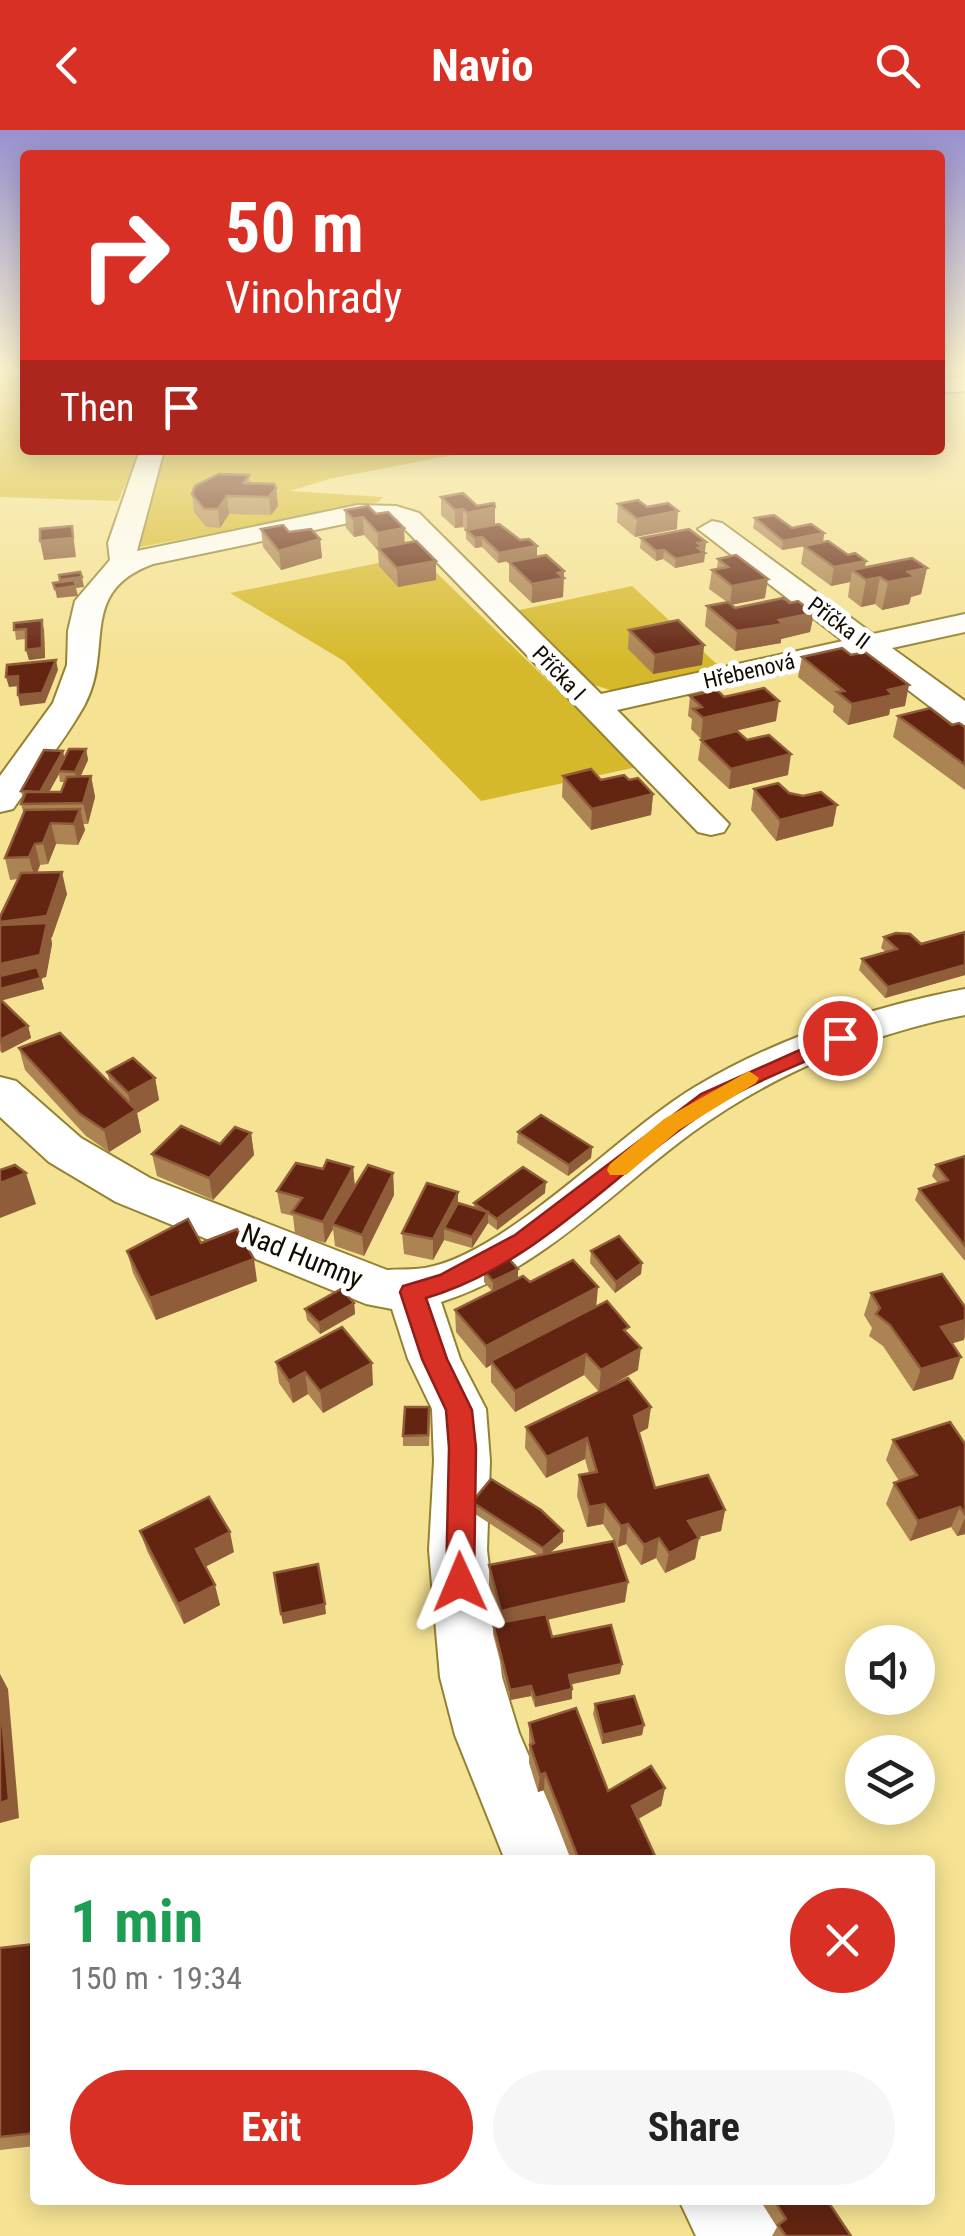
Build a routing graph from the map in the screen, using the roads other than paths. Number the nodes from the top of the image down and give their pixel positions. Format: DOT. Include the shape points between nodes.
graph roads {
  1 [pos="146,466"];
  2 [pos="712,529"];
  3 [pos="124,563"];
  4 [pos="965,623"];
  5 [pos="868,644"];
  6 [pos="592,706"];
  7 [pos="965,716"];
  8 [pos="0,802"];
  9 [pos="711,824"];
  10 [pos="965,1002"];
  11 [pos="0,1092"];
  12 [pos="412,1292"];
  13 [pos="537,1855"];
  14 [pos="722,2205"];
  15 [pos="743,2236"];
  1 -- 3 [label="street" via="125,529"];
  2 -- 5 [label="street, Příčka II"];
  3 -- 6 [label="street, Příčka I" via="358,513 396,514 410,519"];
  3 -- 8 [label="street" via="90,601 84,665 69,704"];
  4 -- 5 [label="street, Hřebenová"];
  5 -- 6 [label="street, Hřebenová"];
  5 -- 7 [label="street, Příčka II"];
  6 -- 9 [label="street, Příčka I"];
  10 -- 12 [label="street" via="907,1014 756,1074 671,1124 524,1241 448,1282"];
  11 -- 12 [label="street, Nad Humny" via="65,1150 133,1190 384,1290"];
  12 -- 13 [label="street" via="459,1410 458,1550 470,1677"];
  14 -- 15 [label="street"];
}
